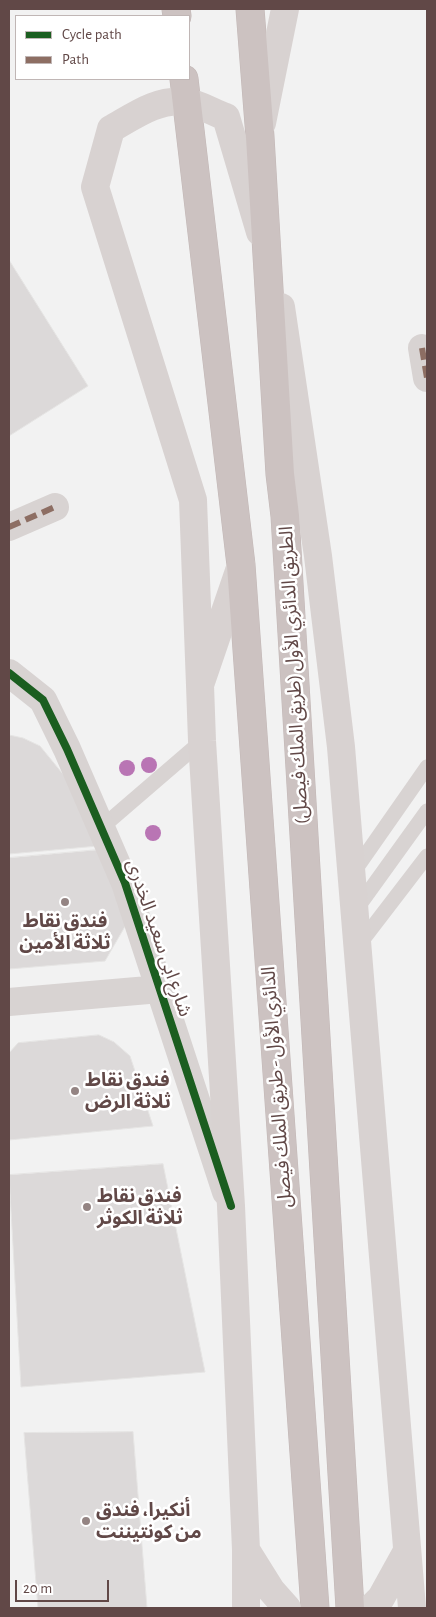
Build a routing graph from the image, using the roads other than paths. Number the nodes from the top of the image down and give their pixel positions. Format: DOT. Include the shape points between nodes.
graph roads {
  1 [pos="250,9"];
  2 [pos="285,9"];
  3 [pos="186,90"];
  4 [pos="260,136"];
  5 [pos="240,163"];
  6 [pos="267,256"];
  7 [pos="422,348"];
  8 [pos="427,378"];
  9 [pos="55,507"];
  10 [pos="9,527"];
  11 [pos="241,565"];
  12 [pos="9,674"];
  13 [pos="200,685"];
  14 [pos="202,741"];
  15 [pos="427,767"];
  16 [pos="427,811"];
  17 [pos="101,828"];
  18 [pos="427,856"];
  19 [pos="351,877"];
  20 [pos="354,912"];
  21 [pos="357,947"];
  22 [pos="160,989"];
  23 [pos="9,1002"];
  24 [pos="231,1206"];
  25 [pos="246,1550"];
  26 [pos="407,1551"];
  27 [pos="246,1608"];
  28 [pos="286,1608"];
  29 [pos="315,1608"];
  30 [pos="350,1608"];
  31 [pos="371,1608"];
  32 [pos="412,1608"];
  1 -- 4 [label="highway, الطريق الدائري الأول (طريق الملك فيصل)"];
  2 -- 4 [label="main road"];
  3 -- 5 [label="main road" via="226,117"];
  3 -- 11 [label="highway, الدائري الأول - طريق الملك فيصل"];
  3 -- 13 [label="main road" via="111,129 95,187 192,500"];
  4 -- 5 [label="main road"];
  4 -- 6 [label="highway, الطريق الدائري الأول (طريق الملك فيصل)"];
  5 -- 6 [label="main road"];
  6 -- 19 [label="main road" via="279,297 318,556 341,747"];
  6 -- 30 [label="highway, الطريق الدائري الأول (طريق الملك فيصل)"];
  7 -- 8 [label="street"];
  9 -- 10 [label="street"];
  11 -- 13 [label="main road"];
  11 -- 29 [label="highway, الدائري الأول - طريق الملك فيصل"];
  12 -- 17 [label="street, شارع ابى سعيد الخدرى" via="43,700"];
  13 -- 14 [label="main road"];
  14 -- 17 [label="lane"];
  14 -- 24 [label="main road"];
  15 -- 19 [label="lane"];
  16 -- 20 [label="lane"];
  17 -- 22 [label="street, شارع ابى سعيد الخدرى" via="125,883"];
  18 -- 21 [label="lane"];
  19 -- 20 [label="main road"];
  20 -- 21 [label="main road"];
  21 -- 26 [label="main road"];
  22 -- 23 [label="street"];
  22 -- 24 [label="street, شارع ابى سعيد الخدرى"];
  24 -- 25 [label="main road"];
  25 -- 27 [label="main road"];
  25 -- 28 [label="main road"];
  26 -- 31 [label="main road" via="381,1598"];
  26 -- 32 [label="main road"];
}
